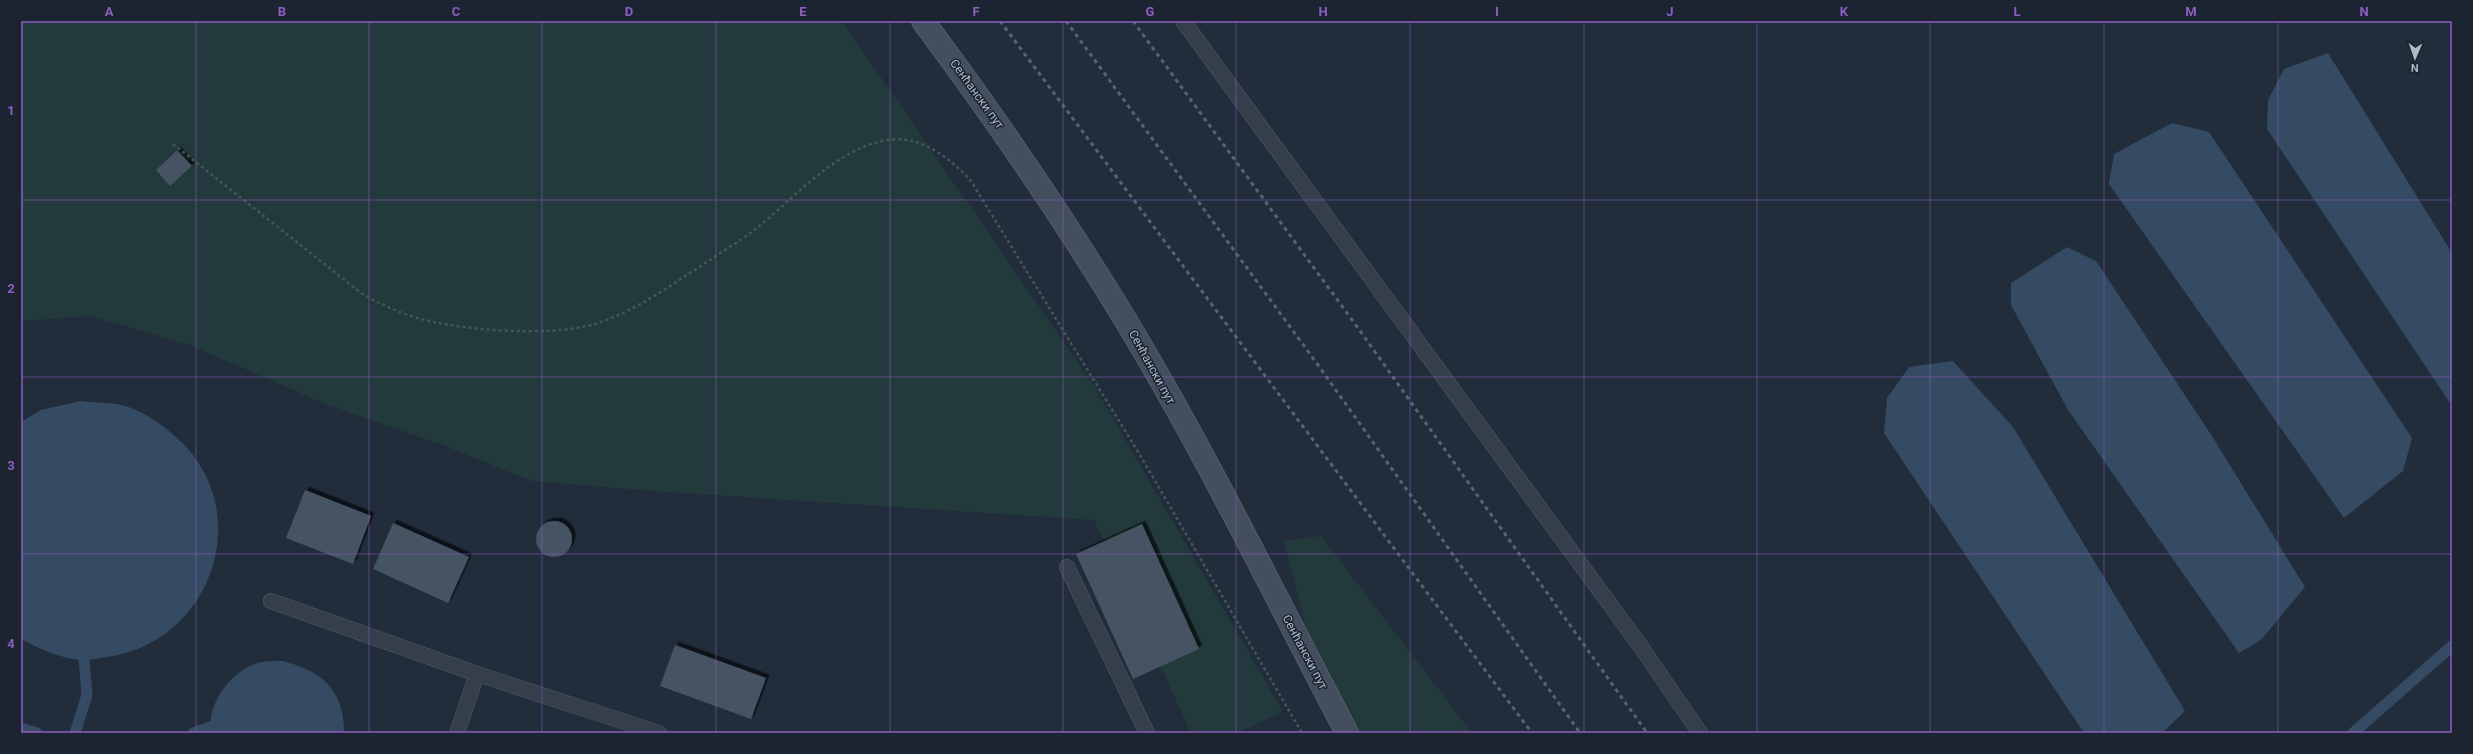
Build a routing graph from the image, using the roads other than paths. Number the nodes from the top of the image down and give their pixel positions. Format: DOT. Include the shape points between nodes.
graph roads {
  1 [pos="923,21"];
  2 [pos="1183,21"];
  3 [pos="1068,567"];
  4 [pos="271,601"];
  5 [pos="477,674"];
  6 [pos="457,733"];
  7 [pos="659,733"];
  8 [pos="1147,733"];
  9 [pos="1347,733"];
  10 [pos="1700,733"];
  1 -- 9 [label="main road, Сенћански пут" via="995,117 1121,312 1207,466"];
  2 -- 10 [label="lane" via="1634,638"];
  3 -- 8 [label="lane"];
  4 -- 5 [label="lane"];
  5 -- 6 [label="lane"];
  5 -- 7 [label="lane"];
}
